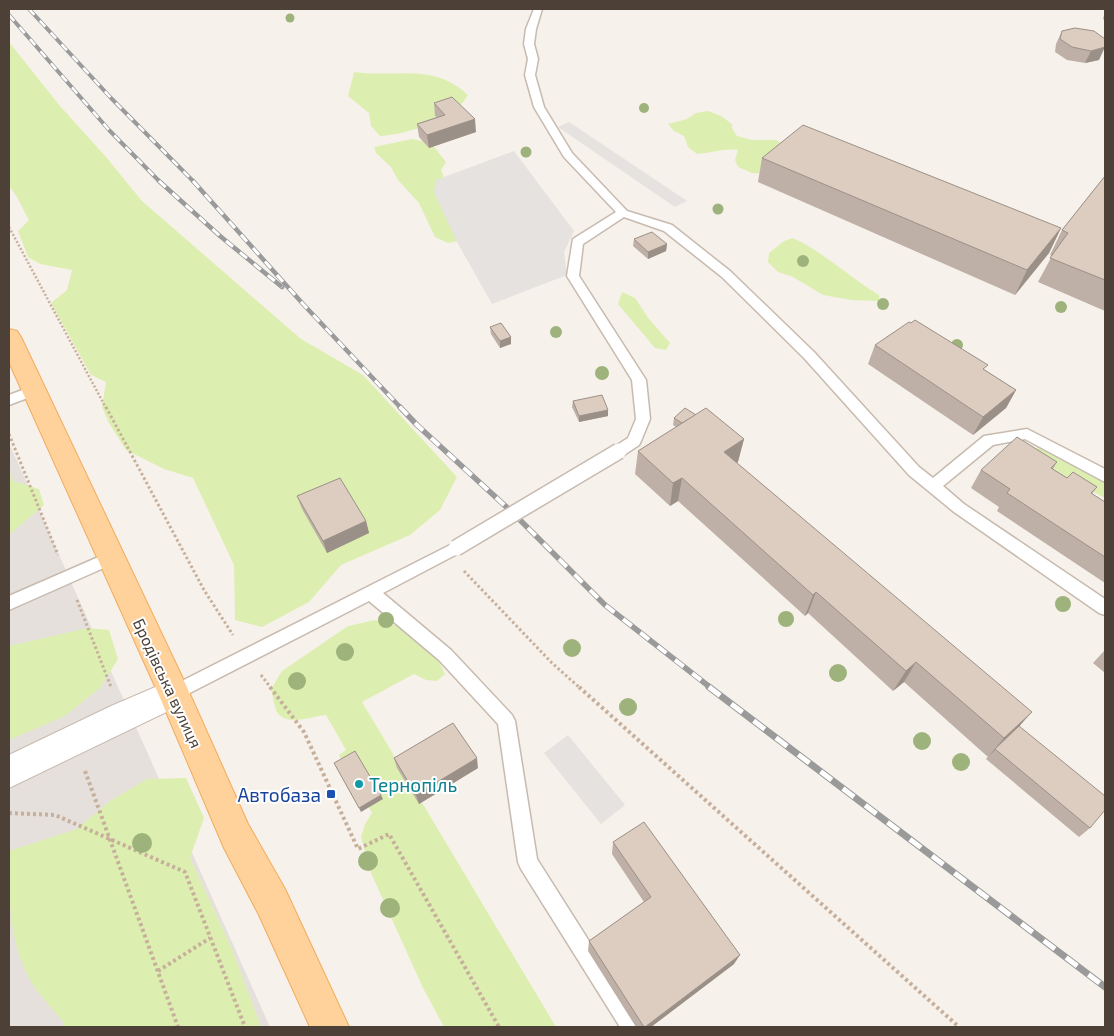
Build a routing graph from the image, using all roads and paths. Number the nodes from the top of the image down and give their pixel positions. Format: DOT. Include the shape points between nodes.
graph roads {
  1 [pos="538,9"];
  2 [pos="623,213"];
  3 [pos="9,227"];
  4 [pos="9,337"];
  5 [pos="21,395"];
  6 [pos="1105,476"];
  7 [pos="933,486"];
  8 [pos="451,550"];
  9 [pos="110,558"];
  10 [pos="370,592"];
  11 [pos="9,602"];
  12 [pos="1105,608"];
  13 [pos="248,657"];
  14 [pos="174,694"];
  15 [pos="74,740"];
  16 [pos="9,772"];
  17 [pos="9,813"];
  18 [pos="109,839"];
  19 [pos="210,938"];
  20 [pos="158,972"];
  21 [pos="178,1027"];
  22 [pos="245,1027"];
  23 [pos="330,1027"];
  24 [pos="499,1027"];
  25 [pos="632,1027"];
  26 [pos="959,1027"];
  1 -- 2 [label="lane" via="529,44 533,59 530,76 539,107 568,156"];
  2 -- 7 [label="lane" via="668,228 726,274 809,355 914,471"];
  2 -- 8 [label="lane, bridge" via="577,242 572,276 639,380 643,419 634,441"];
  3 -- 13 [label="path" via="204,590"];
  4 -- 5 [label="main road, Бродівська вулиця"];
  5 -- 9 [label="main road, Бродівська вулиця"];
  6 -- 7 [label="lane" via="1027,434 989,440"];
  7 -- 12 [label="lane" via="959,508"];
  8 -- 10 [label="lane"];
  8 -- 26 [label="path" via="552,663"];
  9 -- 11 [label="lane"];
  9 -- 14 [label="main road, Бродівська вулиця"];
  10 -- 13 [label="lane"];
  10 -- 25 [label="lane" via="445,655 506,721 528,862"];
  13 -- 14 [label="lane"];
  13 -- 24 [label="path" via="304,732 358,849 390,834"];
  14 -- 15 [label="street"];
  14 -- 23 [label="main road, Бродівська вулиця" via="236,836 272,902"];
  15 -- 16 [label="street"];
  15 -- 18 [label="path"];
  17 -- 18 [label="path" via="55,815"];
  18 -- 19 [label="path" via="184,872"];
  18 -- 20 [label="path"];
  19 -- 20 [label="path"];
  19 -- 22 [label="path"];
  20 -- 21 [label="path"];
}
